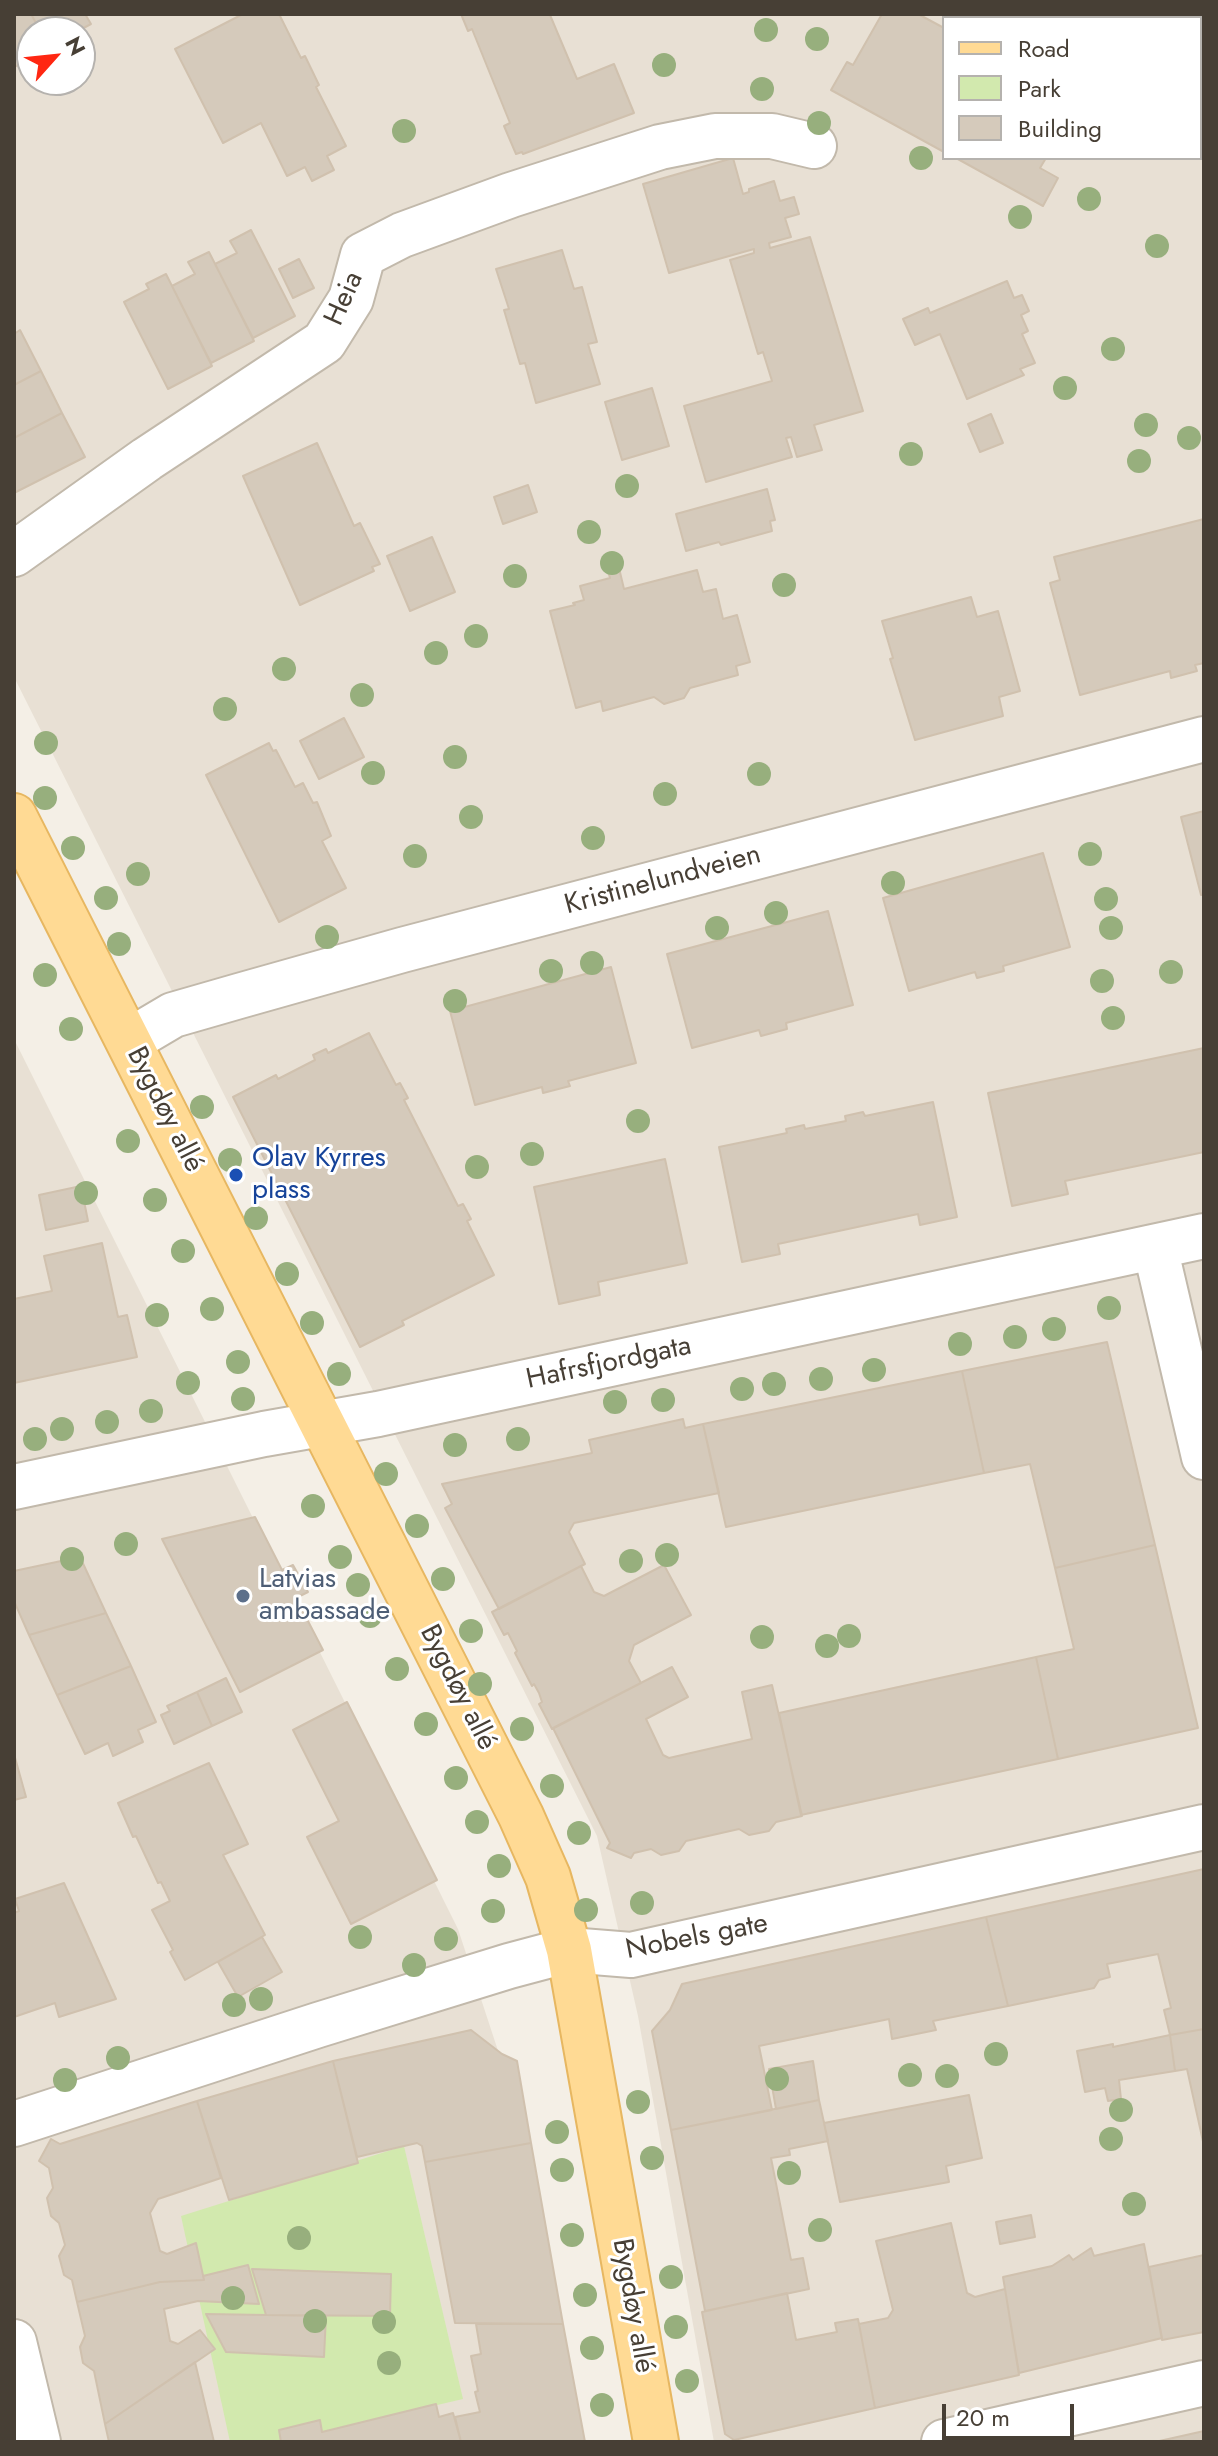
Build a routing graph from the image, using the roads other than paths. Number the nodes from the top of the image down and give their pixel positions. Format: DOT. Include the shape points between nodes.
graph roads {
  1 [pos="814,146"];
  2 [pos="14,554"];
  3 [pos="1204,739"];
  4 [pos="14,816"];
  5 [pos="129,1041"];
  6 [pos="1204,1236"];
  7 [pos="1155,1247"];
  8 [pos="323,1424"];
  9 [pos="1204,1457"];
  10 [pos="14,1487"];
  11 [pos="1204,1827"];
  12 [pos="569,1950"];
  13 [pos="14,2124"];
  14 [pos="14,2342"];
  15 [pos="1204,2383"];
  16 [pos="38,2442"];
  17 [pos="656,2442"];
  18 [pos="944,2442"];
  1 -- 2 [label="street, Heia" via="772,136 715,136 660,147 511,195 363,255 351,299 324,342"];
  3 -- 5 [label="street, Kristinelundveien" via="254,991 173,1015"];
  4 -- 5 [label="main road, Bygdøy allé"];
  5 -- 8 [label="main road, Bygdøy allé"];
  6 -- 7 [label="street, Hafrsfjordgata"];
  7 -- 8 [label="street, Hafrsfjordgata"];
  7 -- 9 [label="street"];
  8 -- 10 [label="street, Hafrsfjordgata"];
  8 -- 12 [label="main road, Bygdøy allé" via="535,1844"];
  11 -- 12 [label="street, Nobels gate" via="631,1955"];
  12 -- 13 [label="street, Nobels gate"];
  12 -- 17 [label="main road, Bygdøy allé"];
  14 -- 16 [label="street"];
  15 -- 18 [label="street"];
}
